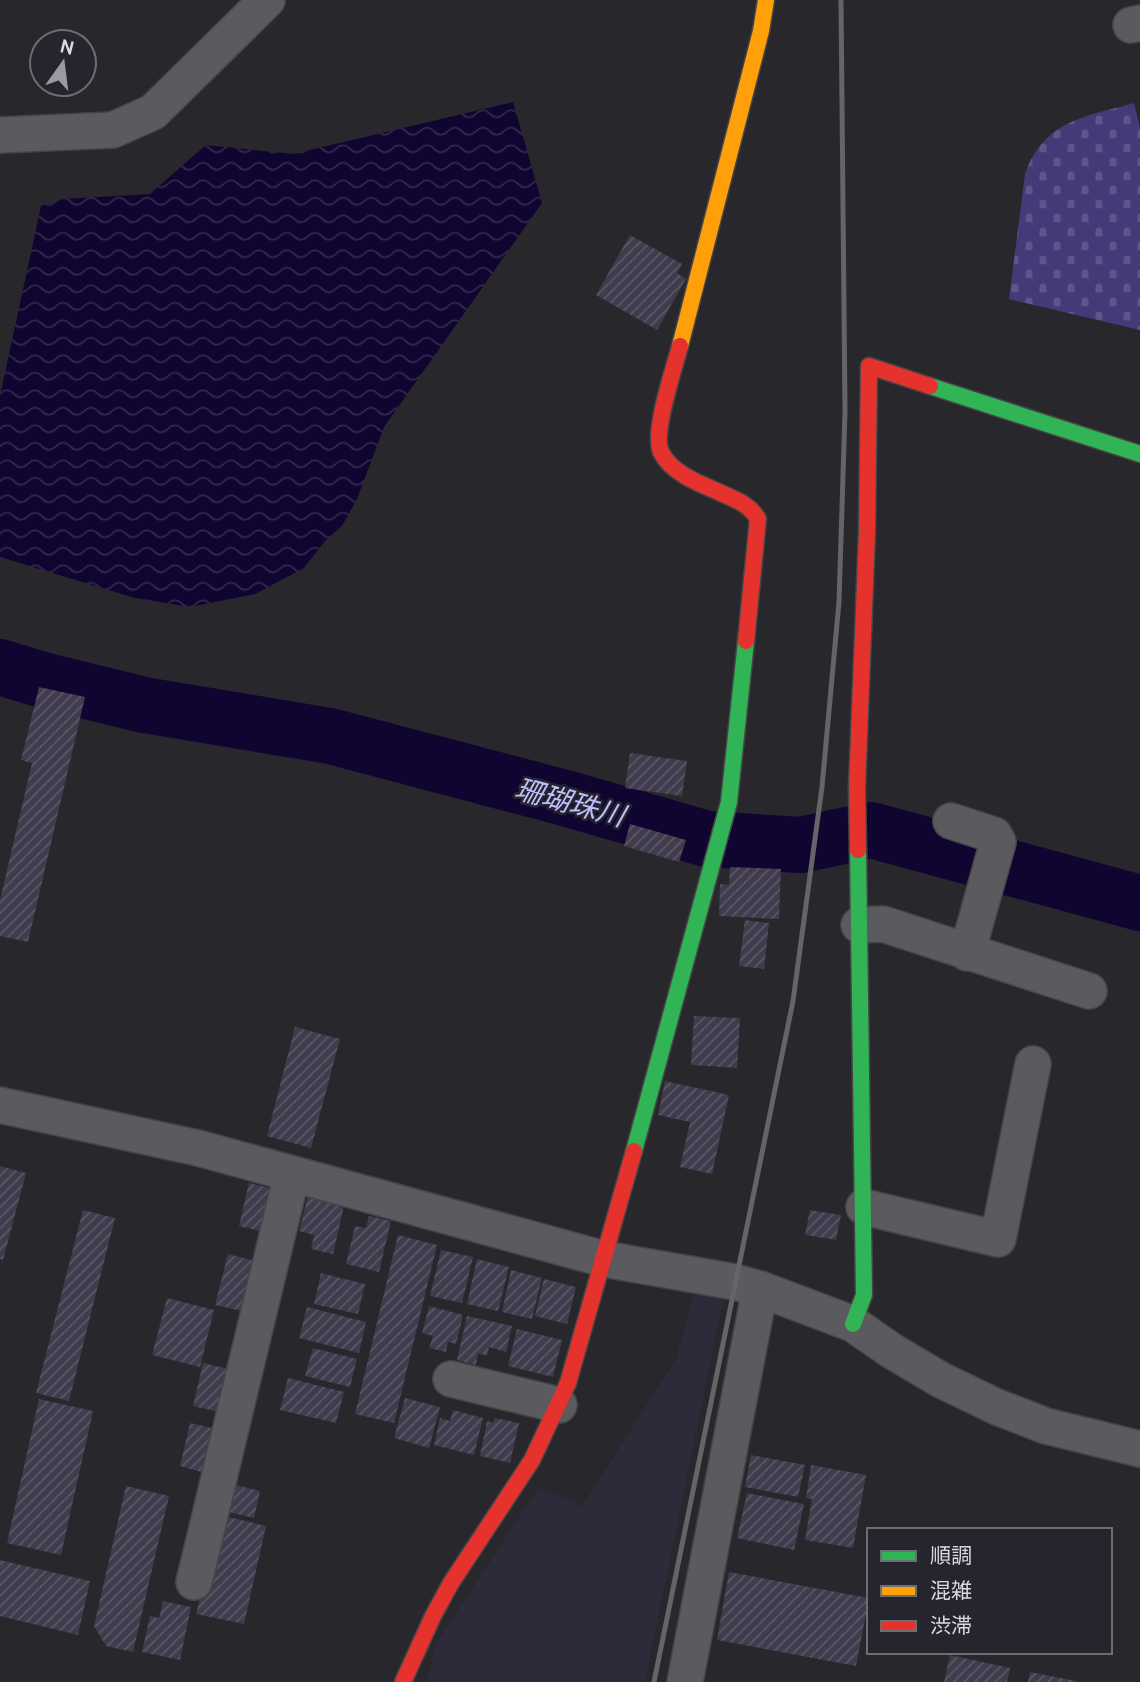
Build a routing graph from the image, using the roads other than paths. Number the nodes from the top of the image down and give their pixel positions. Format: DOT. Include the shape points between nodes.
graph roads {
  1 [pos="267,0"];
  2 [pos="766,0"];
  3 [pos="0,135"];
  4 [pos="1140,453"];
  5 [pos="951,821"];
  6 [pos="859,925"];
  7 [pos="967,953"];
  8 [pos="1088,991"];
  9 [pos="1033,1064"];
  10 [pos="0,1105"];
  11 [pos="292,1174"];
  12 [pos="864,1207"];
  13 [pos="604,1259"];
  14 [pos="760,1289"];
  15 [pos="853,1324"];
  16 [pos="451,1379"];
  17 [pos="559,1405"];
  18 [pos="1140,1449"];
  19 [pos="194,1582"];
  20 [pos="403,1682"];
  21 [pos="685,1682"];
  1 -- 3 [label="street" via="153,112 113,130"];
  2 -- 13 [label="street" via="658,432 661,452 674,468 751,507 758,519 729,802"];
  4 -- 6 [label="street" via="869,366 857,787"];
  5 -- 7 [label="street" via="994,835 999,842"];
  6 -- 7 [label="street" via="883,924"];
  6 -- 12 [label="street"];
  7 -- 8 [label="street"];
  9 -- 12 [label="street" via="998,1239"];
  10 -- 11 [label="street" via="198,1148"];
  11 -- 13 [label="street"];
  11 -- 19 [label="street"];
  12 -- 15 [label="street" via="864,1295"];
  13 -- 14 [label="street"];
  13 -- 17 [label="street"];
  14 -- 15 [label="street"];
  14 -- 21 [label="street"];
  15 -- 18 [label="street" via="940,1380 997,1407 1046,1426"];
  16 -- 17 [label="street"];
  17 -- 20 [label="street" via="526,1470 451,1583"];
}
